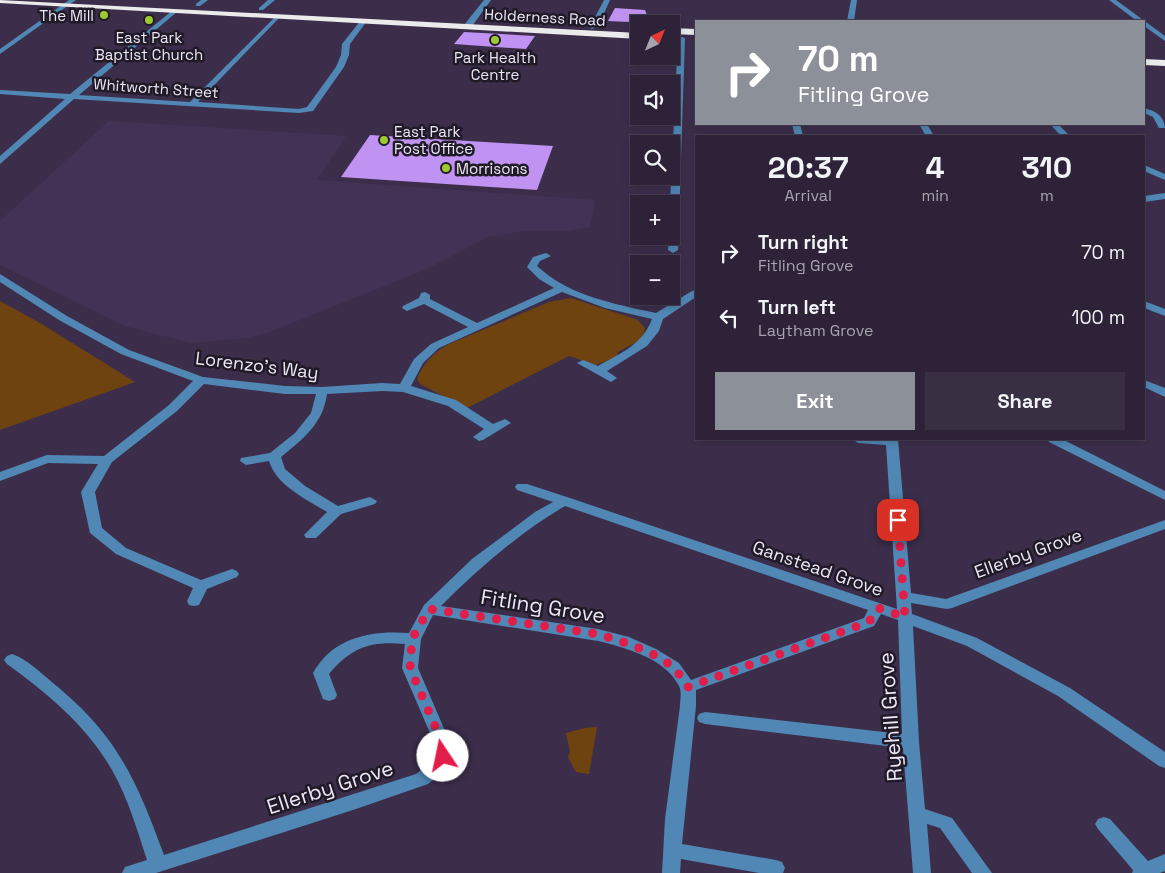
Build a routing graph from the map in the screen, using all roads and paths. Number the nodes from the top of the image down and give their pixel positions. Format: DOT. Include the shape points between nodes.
graph roads {
  1 [pos="91,0"];
  2 [pos="272,0"];
  3 [pos="488,0"];
  4 [pos="606,0"];
  5 [pos="854,0"];
  6 [pos="1112,0"];
  7 [pos="0,1"];
  8 [pos="70,2"];
  9 [pos="201,3"];
  10 [pos="261,9"];
  11 [pos="175,10"];
  12 [pos="278,16"];
  13 [pos="850,20"];
  14 [pos="1139,20"];
  15 [pos="363,22"];
  16 [pos="469,24"];
  17 [pos="1145,24"];
  18 [pos="594,27"];
  19 [pos="630,29"];
  20 [pos="680,31"];
  21 [pos="695,32"];
  22 [pos="630,35"];
  23 [pos="680,38"];
  24 [pos="695,39"];
  25 [pos="1165,39"];
  26 [pos="0,52"];
  27 [pos="1145,55"];
  28 [pos="1165,56"];
  29 [pos="1145,62"];
  30 [pos="1165,63"];
  31 [pos="676,65"];
  32 [pos="0,92"];
  33 [pos="73,96"];
  34 [pos="192,104"];
  35 [pos="1145,110"];
  36 [pos="1162,122"];
  37 [pos="1055,125"];
  38 [pos="1065,135"];
  39 [pos="0,161"];
  40 [pos="1145,168"];
  41 [pos="1165,177"];
  42 [pos="1164,198"];
  43 [pos="1145,200"];
  44 [pos="673,250"];
  45 [pos="546,256"];
  46 [pos="0,277"];
  47 [pos="561,289"];
  48 [pos="695,294"];
  49 [pos="1145,304"];
  50 [pos="407,308"];
  51 [pos="1165,312"];
  52 [pos="658,317"];
  53 [pos="476,327"];
  54 [pos="583,364"];
  55 [pos="599,371"];
  56 [pos="611,378"];
  57 [pos="202,380"];
  58 [pos="1145,383"];
  59 [pos="404,388"];
  60 [pos="322,391"];
  61 [pos="1165,393"];
  62 [pos="505,423"];
  63 [pos="493,430"];
  64 [pos="479,436"];
  65 [pos="875,440"];
  66 [pos="1055,440"];
  67 [pos="892,441"];
  68 [pos="274,456"];
  69 [pos="107,460"];
  70 [pos="246,461"];
  71 [pos="0,477"];
  72 [pos="522,487"];
  73 [pos="1165,496"];
  74 [pos="370,501"];
  75 [pos="565,501"];
  76 [pos="336,511"];
  77 [pos="1165,524"];
  78 [pos="311,535"];
  79 [pos="232,574"];
  80 [pos="201,586"];
  81 [pos="903,597"];
  82 [pos="194,601"];
  83 [pos="878,608"];
  84 [pos="429,609"];
  85 [pos="905,617"];
  86 [pos="412,639"];
  87 [pos="12,660"];
  88 [pos="688,687"];
  89 [pos="329,696"];
  90 [pos="705,718"];
  91 [pos="911,742"];
  92 [pos="1165,761"];
  93 [pos="918,814"];
  94 [pos="1104,824"];
  95 [pos="673,850"];
  96 [pos="1165,862"];
  97 [pos="158,864"];
  98 [pos="776,868"];
  99 [pos="1143,872"];
  100 [pos="131,873"];
  101 [pos="671,873"];
  102 [pos="922,873"];
  103 [pos="983,873"];
  1 -- 9 [label="highway, Holderness Road"];
  2 -- 10 [label="street"];
  3 -- 16 [label="street"];
  4 -- 18 [label="street"];
  5 -- 13 [label="street"];
  6 -- 14 [label="street"];
  7 -- 8 [label="highway, Holderness Road"];
  8 -- 11 [label="highway, Holderness Road"];
  8 -- 26 [label="street"];
  9 -- 10 [label="highway, Holderness Road"];
  10 -- 16 [label="highway, Holderness Road"];
  11 -- 12 [label="highway, Holderness Road"];
  11 -- 33 [label="street"];
  12 -- 15 [label="highway, Holderness Road"];
  12 -- 34 [label="street"];
  15 -- 16 [label="highway, Holderness Road"];
  15 -- 34 [label="street, Whitworth Street" via="346,44 340,67 310,109"];
  16 -- 18 [label="highway, Holderness Road"];
  16 -- 22 [label="highway, Holderness Road"];
  17 -- 25 [label="street"];
  18 -- 19 [label="highway, Holderness Road"];
  20 -- 21 [label="highway"];
  23 -- 24 [label="highway"];
  27 -- 28 [label="highway"];
  29 -- 30 [label="highway"];
  31 -- 44 [label="street"];
  32 -- 33 [label="street, Whitworth Street"];
  33 -- 34 [label="street, Whitworth Street"];
  33 -- 39 [label="street"];
  35 -- 36 [label="street"];
  37 -- 38 [label="street"];
  40 -- 41 [label="street"];
  42 -- 43 [label="street"];
  45 -- 47 [label="street" via="528,261 537,274"];
  46 -- 57 [label="street, Lorenzo's Way" via="63,318 125,352"];
  47 -- 52 [label="street"];
  47 -- 53 [label="street"];
  48 -- 52 [label="street"];
  49 -- 51 [label="street"];
  50 -- 53 [label="street" via="424,298"];
  52 -- 55 [label="street" via="643,344"];
  53 -- 59 [label="street" via="435,346 418,361"];
  54 -- 55 [label="street"];
  55 -- 56 [label="street"];
  57 -- 60 [label="street, Lorenzo's Way"];
  57 -- 69 [label="street" via="173,408"];
  58 -- 61 [label="street"];
  59 -- 60 [label="street, Lorenzo's Way"];
  59 -- 63 [label="street, Lorenzo's Way" via="452,403"];
  60 -- 68 [label="street" via="320,409 308,430"];
  62 -- 63 [label="street"];
  63 -- 64 [label="street"];
  65 -- 67 [label="street"];
  66 -- 73 [label="street"];
  67 -- 81 [label="street, Ryehill Grove"];
  68 -- 70 [label="street"];
  68 -- 76 [label="street" via="279,471 300,489"];
  69 -- 71 [label="street" via="47,459"];
  69 -- 80 [label="street" via="88,492 96,530 121,551"];
  72 -- 75 [label="street, Ganstead Grove"];
  74 -- 76 [label="street"];
  75 -- 83 [label="street, Ganstead Grove"];
  75 -- 84 [label="street, Ellerby Grove" via="508,537"];
  76 -- 78 [label="street"];
  77 -- 81 [label="street, Ellerby Grove" via="946,604"];
  79 -- 80 [label="street"];
  80 -- 82 [label="street"];
  81 -- 85 [label="street, Ryehill Grove"];
  83 -- 85 [label="street, Ganstead Grove"];
  83 -- 88 [label="street" via="869,622"];
  84 -- 86 [label="street, Ellerby Grove"];
  84 -- 88 [label="street, Fitling Grove" via="598,634 651,653 674,667"];
  85 -- 91 [label="street, Ryehill Grove"];
  85 -- 92 [label="street, Ganstead Grove" via="972,642 1030,672"];
  86 -- 89 [label="street" via="378,636 336,656 320,673"];
  86 -- 97 [label="street, Ellerby Grove" via="410,668 444,747 441,764 422,780"];
  87 -- 97 [label="street" via="54,692 88,726 117,764"];
  88 -- 95 [label="street"];
  90 -- 91 [label="street"];
  91 -- 93 [label="street, Ryehill Grove"];
  93 -- 102 [label="street, Ryehill Grove"];
  93 -- 103 [label="street" via="946,823"];
  94 -- 99 [label="street"];
  95 -- 98 [label="street"];
  95 -- 101 [label="street"];
  96 -- 99 [label="street"];
  97 -- 100 [label="street, Ellerby Grove"];
}
